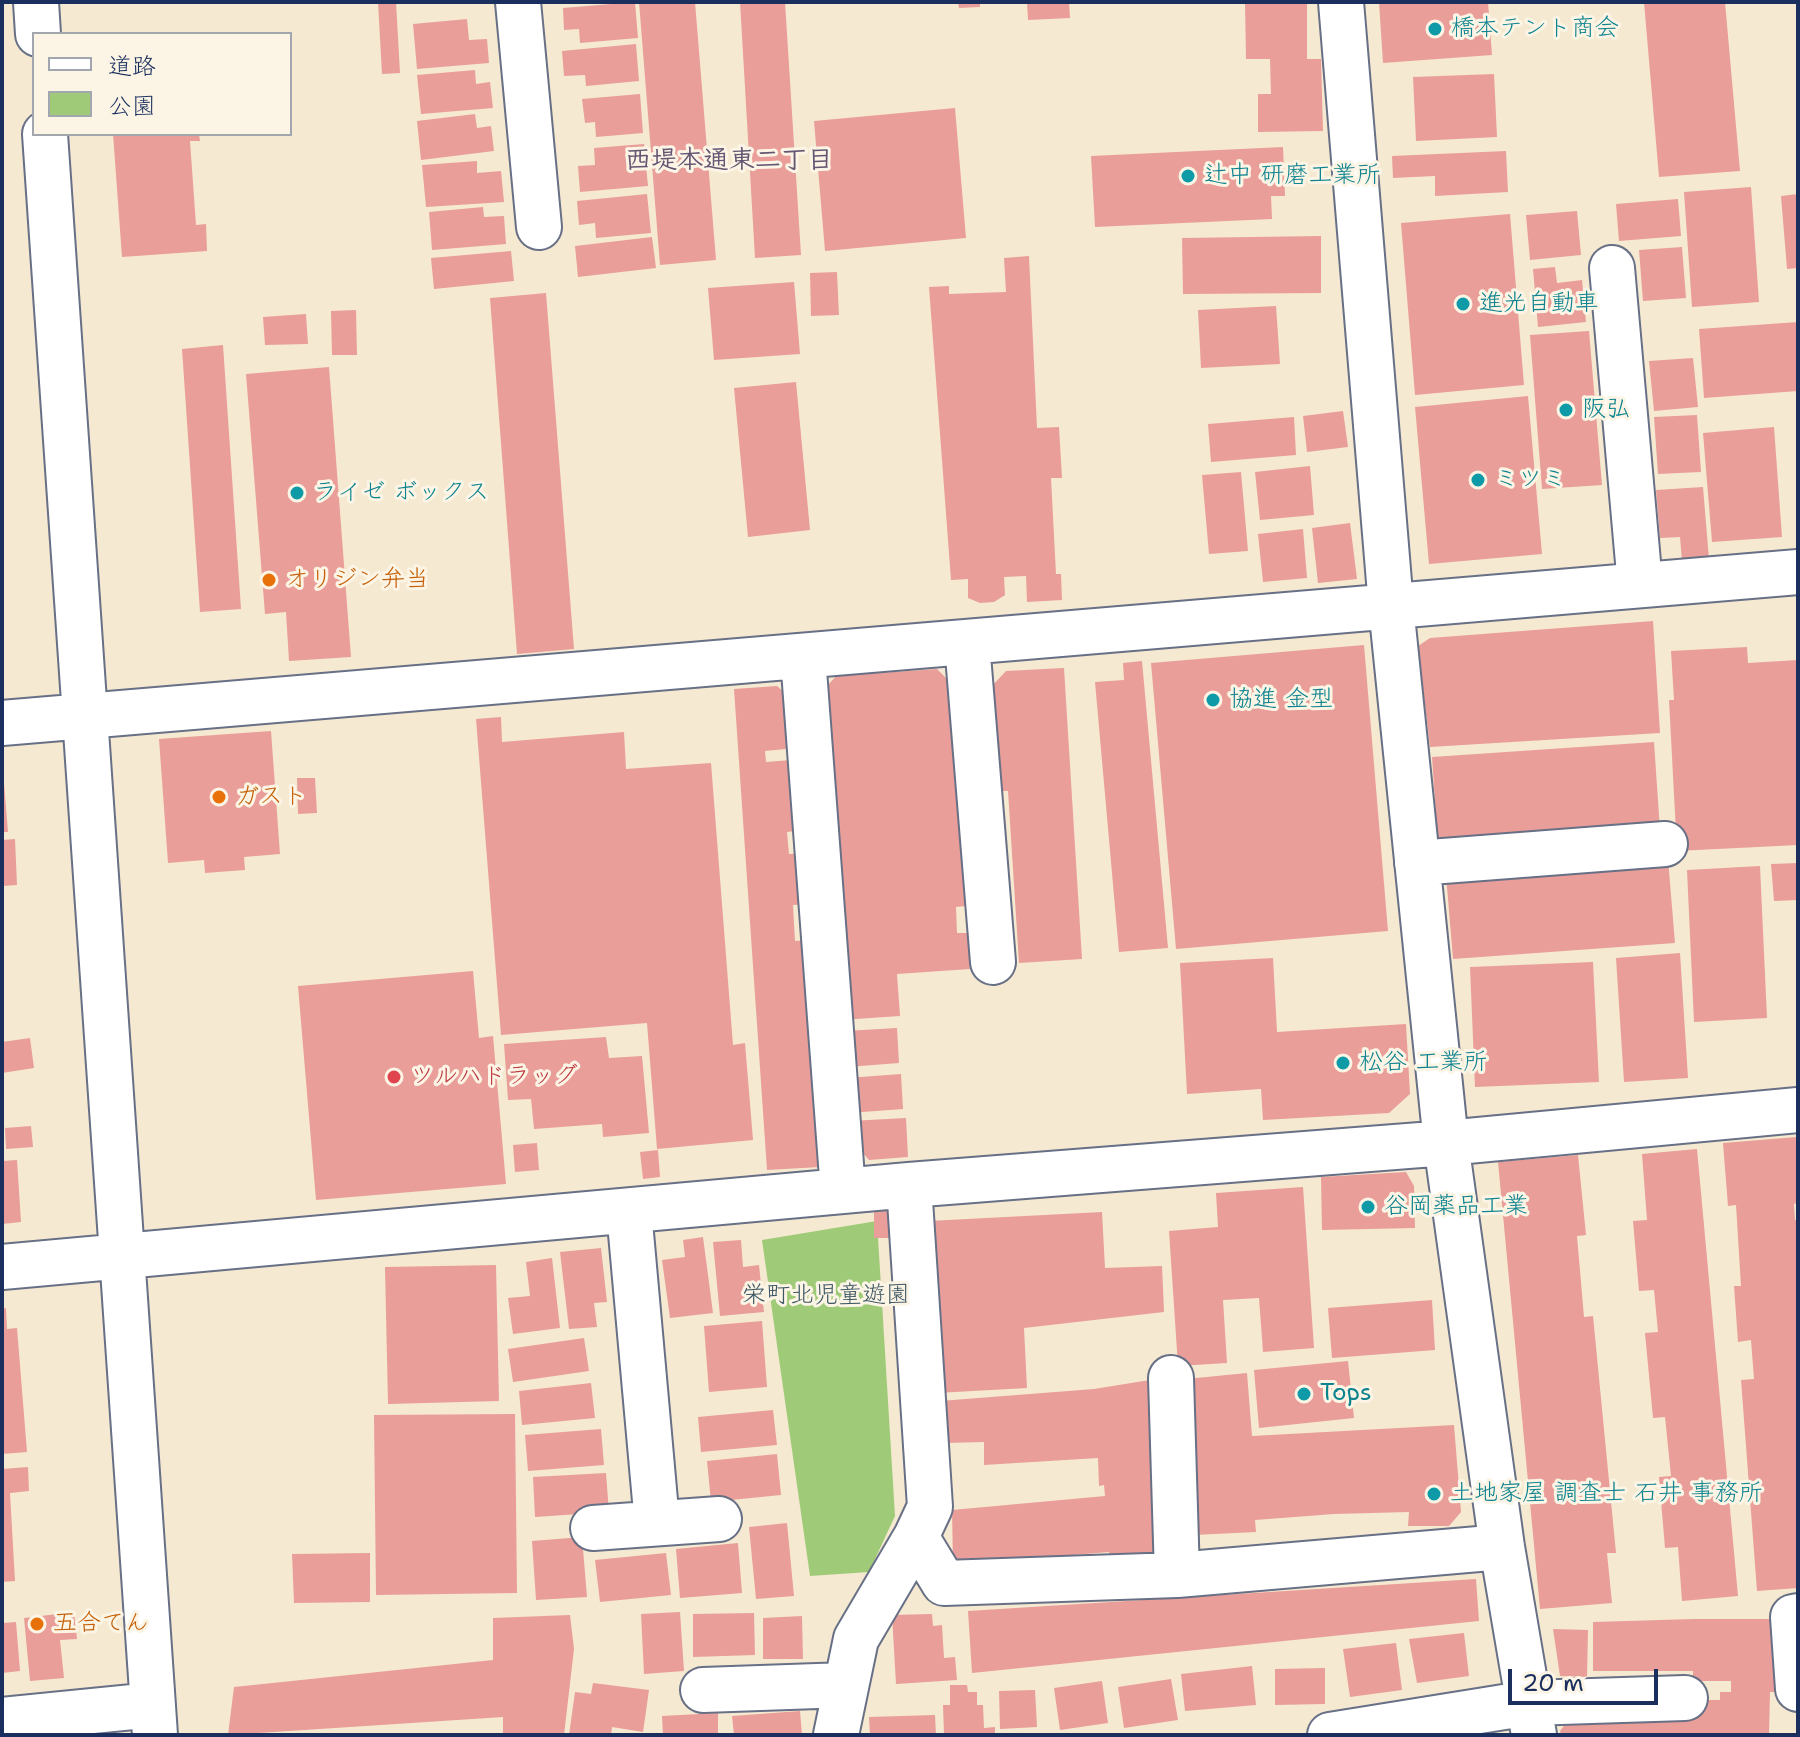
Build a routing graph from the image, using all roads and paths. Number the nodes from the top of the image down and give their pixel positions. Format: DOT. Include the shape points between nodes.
graph roads {
  1 [pos="36,2"];
  2 [pos="518,2"];
  3 [pos="1341,2"];
  4 [pos="38,32"];
  5 [pos="45,136"];
  6 [pos="539,227"];
  7 [pos="1612,268"];
  8 [pos="1798,572"];
  9 [pos="1640,585"];
  10 [pos="1391,606"];
  11 [pos="967,643"];
  12 [pos="803,657"];
  13 [pos="84,716"];
  14 [pos="2,723"];
  15 [pos="1665,844"];
  16 [pos="1417,863"];
  17 [pos="993,962"];
  18 [pos="1798,1110"];
  19 [pos="1446,1143"];
  20 [pos="909,1185"];
  21 [pos="843,1191"];
  22 [pos="629,1211"];
  23 [pos="122,1257"];
  24 [pos="2,1267"];
  25 [pos="1171,1378"];
  26 [pos="719,1519"];
  27 [pos="657,1523"];
  28 [pos="593,1528"];
  29 [pos="916,1537"];
  30 [pos="1502,1547"];
  31 [pos="1177,1575"];
  32 [pos="1798,1616"];
  33 [pos="846,1685"];
  34 [pos="1798,1689"];
  35 [pos="703,1690"];
  36 [pos="1685,1698"];
  37 [pos="1532,1719"];
  38 [pos="2,1720"];
  39 [pos="154,1720"];
  40 [pos="836,1735"];
  41 [pos="1330,1735"];
  1 -- 4 [label="street"];
  2 -- 6 [label="street"];
  3 -- 10 [label="street"];
  5 -- 13 [label="street"];
  7 -- 9 [label="street"];
  8 -- 9 [label="street"];
  9 -- 10 [label="street"];
  10 -- 11 [label="street"];
  10 -- 16 [label="street"];
  11 -- 12 [label="street"];
  11 -- 17 [label="street"];
  12 -- 13 [label="street"];
  12 -- 21 [label="street"];
  13 -- 14 [label="street"];
  13 -- 23 [label="street"];
  15 -- 16 [label="street"];
  16 -- 19 [label="street"];
  18 -- 19 [label="street"];
  19 -- 20 [label="street"];
  19 -- 30 [label="street"];
  20 -- 21 [label="street"];
  20 -- 29 [label="street" via="930,1507"];
  21 -- 22 [label="street"];
  22 -- 23 [label="street"];
  22 -- 27 [label="street"];
  23 -- 24 [label="street"];
  23 -- 39 [label="street"];
  25 -- 31 [label="street"];
  26 -- 27 [label="street"];
  27 -- 28 [label="street"];
  29 -- 31 [label="street" via="944,1583"];
  29 -- 33 [label="street" via="856,1639"];
  30 -- 31 [label="street"];
  30 -- 37 [label="street"];
  32 -- 34 [label="street" via="1793,1617"];
  33 -- 35 [label="street"];
  33 -- 40 [label="street"];
  36 -- 37 [label="street"];
  37 -- 41 [label="street"];
  38 -- 39 [label="street"];
}
